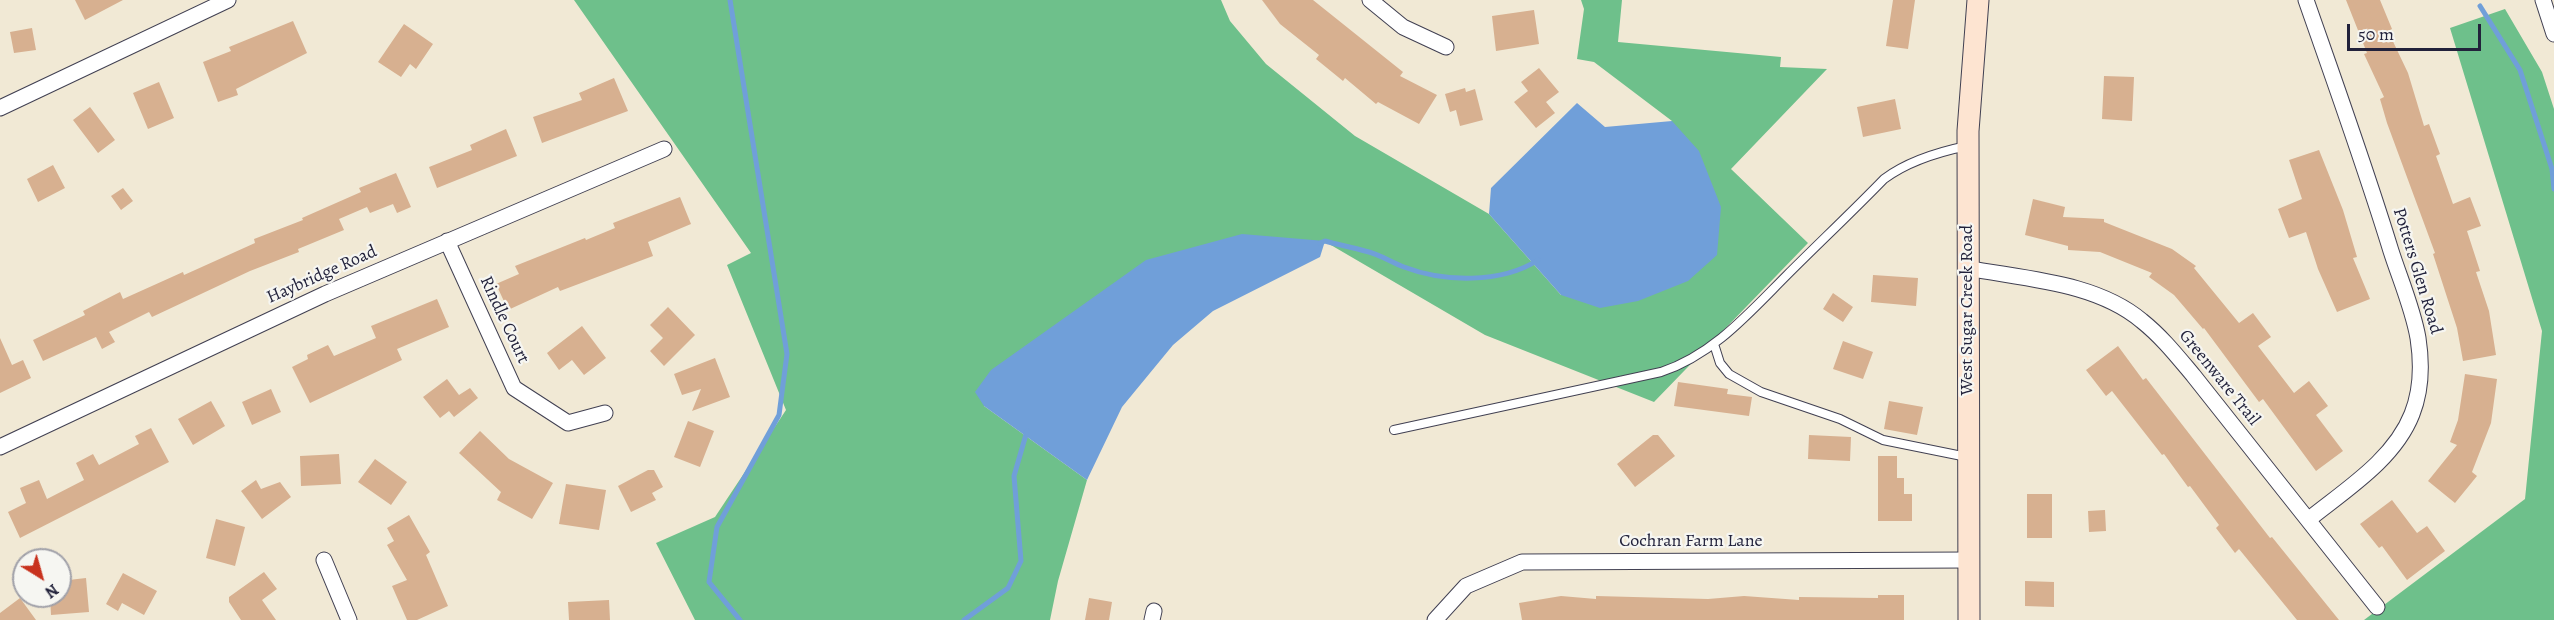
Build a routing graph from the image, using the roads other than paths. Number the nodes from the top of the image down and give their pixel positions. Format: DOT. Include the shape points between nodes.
graph roads {
  1 [pos="228,0"];
  2 [pos="1370,0"];
  3 [pos="1978,0"];
  4 [pos="2306,0"];
  5 [pos="2543,0"];
  6 [pos="2554,34"];
  7 [pos="1446,47"];
  8 [pos="0,108"];
  9 [pos="1968,146"];
  10 [pos="664,149"];
  11 [pos="447,241"];
  12 [pos="1967,268"];
  13 [pos="1714,344"];
  14 [pos="604,413"];
  15 [pos="1394,430"];
  16 [pos="0,447"];
  17 [pos="1969,457"];
  18 [pos="2308,520"];
  19 [pos="324,560"];
  20 [pos="1968,560"];
  21 [pos="2376,607"];
  22 [pos="350,620"];
  23 [pos="1435,620"];
  24 [pos="1969,620"];
  1 -- 8 [label="street"];
  2 -- 7 [label="street" via="1403,27"];
  3 -- 9 [label="main road, West Sugar Creek Road"];
  4 -- 18 [label="street, Potters Glen Road" via="2385,229 2421,360 2420,388 2412,415 2394,444 2373,467"];
  5 -- 6 [label="street"];
  9 -- 12 [label="main road, West Sugar Creek Road"];
  9 -- 13 [label="lane" via="1940,152 1895,170"];
  10 -- 11 [label="street, Haybridge Road"];
  11 -- 14 [label="street, Rindle Court" via="514,388 568,423"];
  11 -- 16 [label="street, Haybridge Road"];
  12 -- 17 [label="main road, West Sugar Creek Road"];
  12 -- 18 [label="street, Greenware Trail" via="2079,290 2141,319 2193,375"];
  13 -- 15 [label="lane" via="1680,366 1661,372"];
  13 -- 17 [label="lane" via="1720,363 1729,374 1761,392 1840,419 1882,440"];
  17 -- 20 [label="main road, West Sugar Creek Road"];
  18 -- 21 [label="street, Greenware Trail"];
  19 -- 22 [label="street"];
  20 -- 23 [label="street, Cochran Farm Lane" via="1522,562 1466,586"];
  20 -- 24 [label="main road, West Sugar Creek Road"];
}
